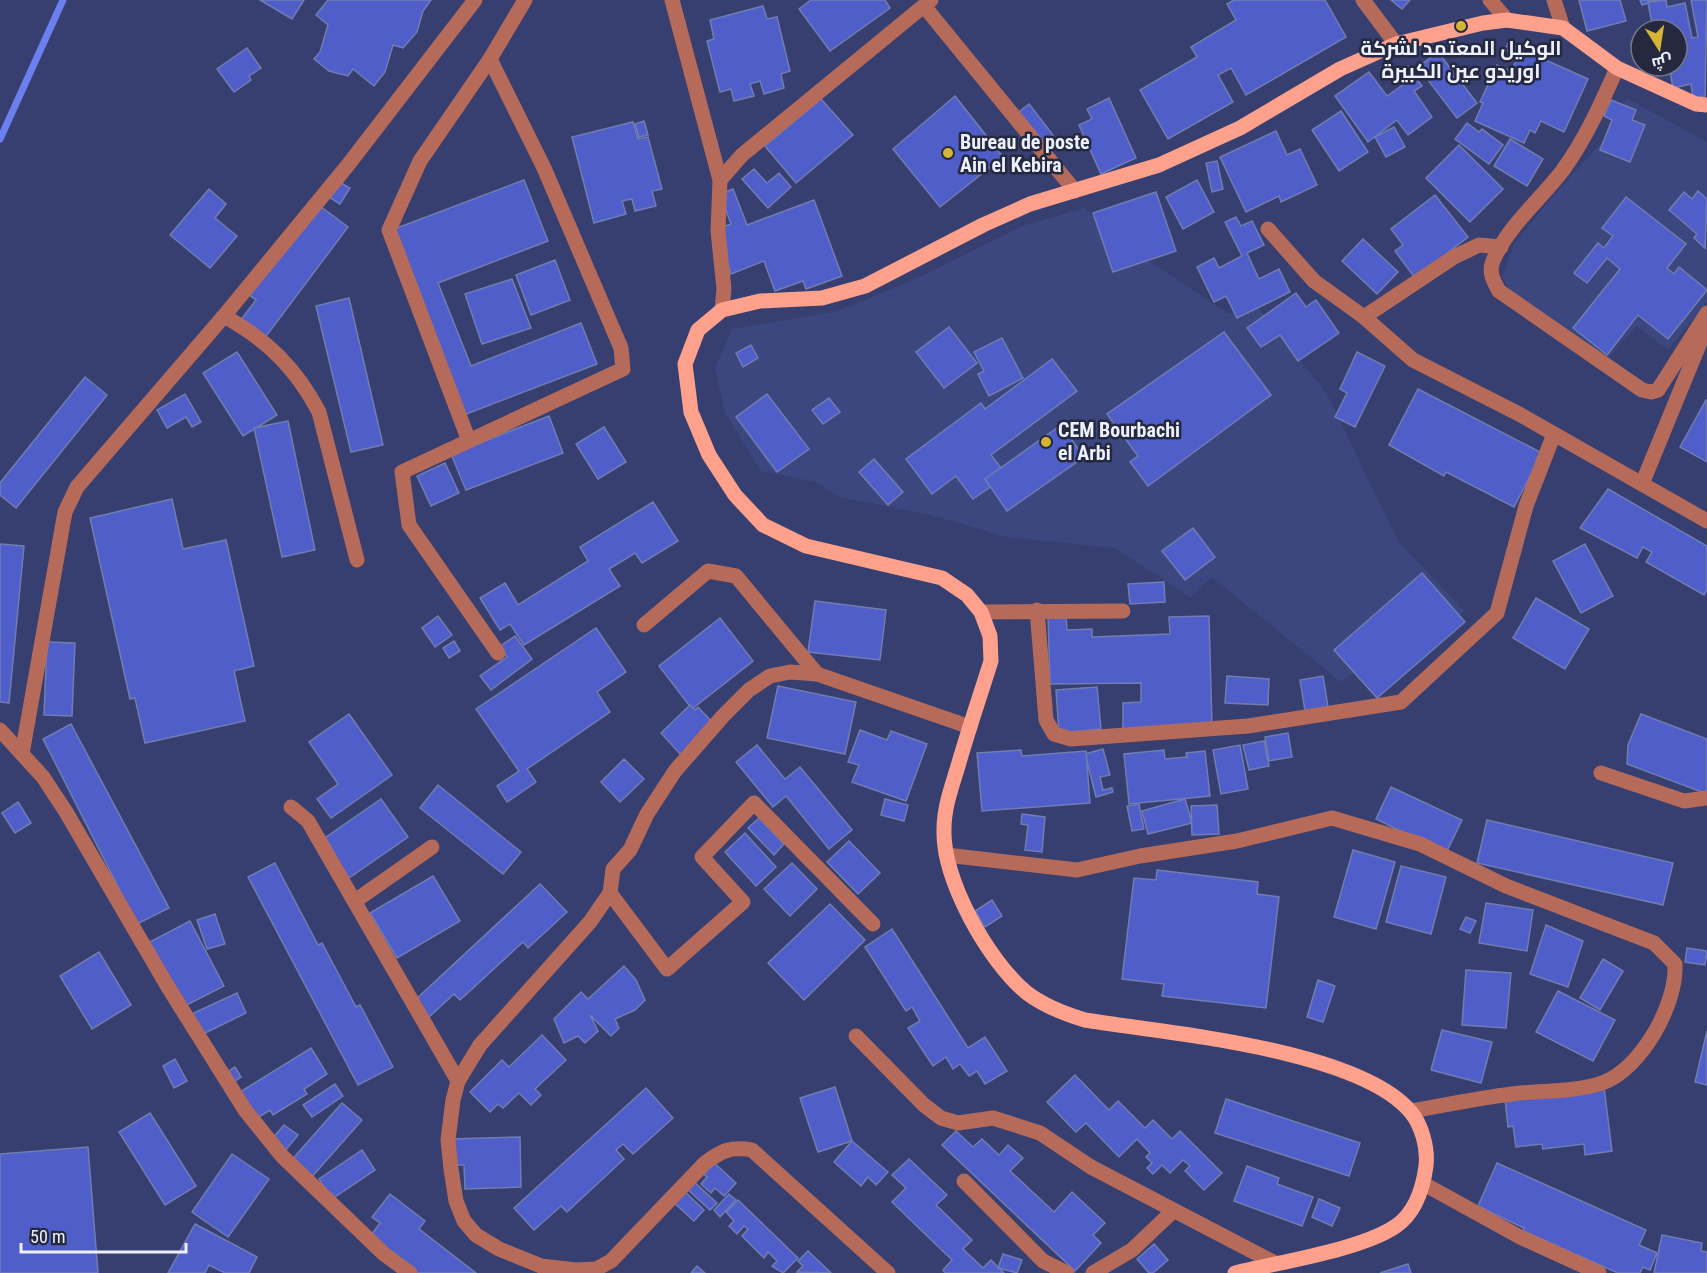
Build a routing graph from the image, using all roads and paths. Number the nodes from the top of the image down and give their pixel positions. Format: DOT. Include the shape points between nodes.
graph roads {
  1 [pos="475,0"];
  2 [pos="525,0"];
  3 [pos="672,0"];
  4 [pos="1363,0"];
  5 [pos="1490,0"];
  6 [pos="1554,0"];
  7 [pos="928,3"];
  8 [pos="1507,20"];
  9 [pos="1563,28"];
  10 [pos="1396,44"];
  11 [pos="490,59"];
  12 [pos="1617,68"];
  13 [pos="1707,105"];
  14 [pos="720,180"];
  15 [pos="1075,191"];
  16 [pos="1268,230"];
  17 [pos="1501,246"];
  18 [pos="722,310"];
  19 [pos="1707,313"];
  20 [pos="224,316"];
  21 [pos="1364,317"];
  22 [pos="1707,325"];
  23 [pos="1554,434"];
  24 [pos="469,441"];
  25 [pos="1642,484"];
  26 [pos="1707,521"];
  27 [pos="357,560"];
  28 [pos="1037,610"];
  29 [pos="1123,611"];
  30 [pos="981,612"];
  31 [pos="644,625"];
  32 [pos="498,653"];
  33 [pos="817,674"];
  34 [pos="970,727"];
  35 [pos="0,730"];
  36 [pos="22,754"];
  37 [pos="1601,772"];
  38 [pos="1707,798"];
  39 [pos="291,807"];
  40 [pos="432,847"];
  41 [pos="946,855"];
  42 [pos="610,893"];
  43 [pos="355,901"];
  44 [pos="873,924"];
  45 [pos="856,1036"];
  46 [pos="458,1081"];
  47 [pos="1410,1111"];
  48 [pos="964,1181"];
  49 [pos="1424,1184"];
  50 [pos="1173,1210"];
  51 [pos="1275,1263"];
  52 [pos="538,1269"];
  53 [pos="410,1273"];
  54 [pos="888,1273"];
  55 [pos="1067,1273"];
  56 [pos="1093,1273"];
  57 [pos="1235,1273"];
  58 [pos="1599,1273"];
  1 -- 20 [label="street" via="348,165"];
  2 -- 11 [label="street"];
  3 -- 14 [label="street"];
  4 -- 10 [label="street"];
  5 -- 8 [label="street"];
  6 -- 9 [label="street"];
  7 -- 14 [label="street" via="742,155"];
  7 -- 15 [label="street"];
  8 -- 9 [label="main road"];
  8 -- 10 [label="main road"];
  9 -- 12 [label="main road"];
  10 -- 15 [label="main road" via="1340,69 1240,128 1179,156"];
  11 -- 24 [label="street" via="420,161 389,230"];
  11 -- 24 [label="street" via="544,168 621,348 623,369"];
  12 -- 13 [label="main road" via="1696,104"];
  12 -- 17 [label="street" via="1585,137"];
  14 -- 18 [label="street"];
  15 -- 18 [label="main road" via="1030,204 983,225 865,286 822,298 760,302"];
  16 -- 21 [label="street" via="1314,281"];
  17 -- 19 [label="street" via="1491,264 1492,280 1499,291 1642,390 1658,390"];
  17 -- 21 [label="street" via="1479,245 1454,257"];
  18 -- 30 [label="main road" via="698,330 685,364 691,412 709,455 735,495 763,525 806,546 942,578 967,595"];
  20 -- 27 [label="street" via="263,339 310,395 319,412"];
  20 -- 36 [label="street" via="77,487 65,512"];
  21 -- 23 [label="street" via="1413,360"];
  22 -- 25 [label="street"];
  23 -- 25 [label="street"];
  23 -- 28 [label="street" via="1526,506 1497,613 1401,702 1248,726 1071,739 1054,734 1046,720"];
  24 -- 32 [label="street" via="402,472 410,525"];
  25 -- 26 [label="street"];
  28 -- 29 [label="street"];
  28 -- 30 [label="street"];
  30 -- 34 [label="main road" via="990,636 991,661"];
  31 -- 33 [label="street" via="708,571 736,576"];
  33 -- 34 [label="street"];
  33 -- 42 [label="street" via="790,672 770,676 748,690 723,716 675,771 647,813 630,850 613,869"];
  34 -- 41 [label="main road" via="947,804"];
  35 -- 36 [label="street"];
  36 -- 53 [label="street" via="66,812 245,1110 282,1156 384,1254"];
  37 -- 38 [label="street" via="1684,801"];
  39 -- 43 [label="street" via="308,821"];
  40 -- 43 [label="street"];
  41 -- 47 [label="main road" via="963,904 999,961 1027,993 1062,1014 1261,1047 1334,1067 1387,1092"];
  41 -- 47 [label="street" via="1077,870 1237,841 1332,818 1420,844 1506,886 1654,943 1675,964 1675,979 1663,1015 1634,1063 1622,1074 1600,1084"];
  42 -- 44 [label="street" via="667,969 743,902 702,857 754,803"];
  42 -- 46 [label="street" via="590,922 480,1045"];
  43 -- 46 [label="street"];
  45 -- 50 [label="street" via="941,1118 958,1123 993,1118 1040,1133 1091,1167"];
  46 -- 52 [label="street" via="448,1140 456,1201 464,1221 476,1235"];
  47 -- 49 [label="main road" via="1422,1132"];
  48 -- 55 [label="street" via="1043,1261"];
  49 -- 51 [label="main road" via="1398,1225 1366,1241"];
  49 -- 58 [label="street" via="1520,1237"];
  50 -- 51 [label="street"];
  50 -- 56 [label="street" via="1132,1250"];
  51 -- 57 [label="main road"];
  52 -- 54 [label="street" via="596,1269 611,1261 705,1163 723,1150 739,1147 752,1150"];
}
